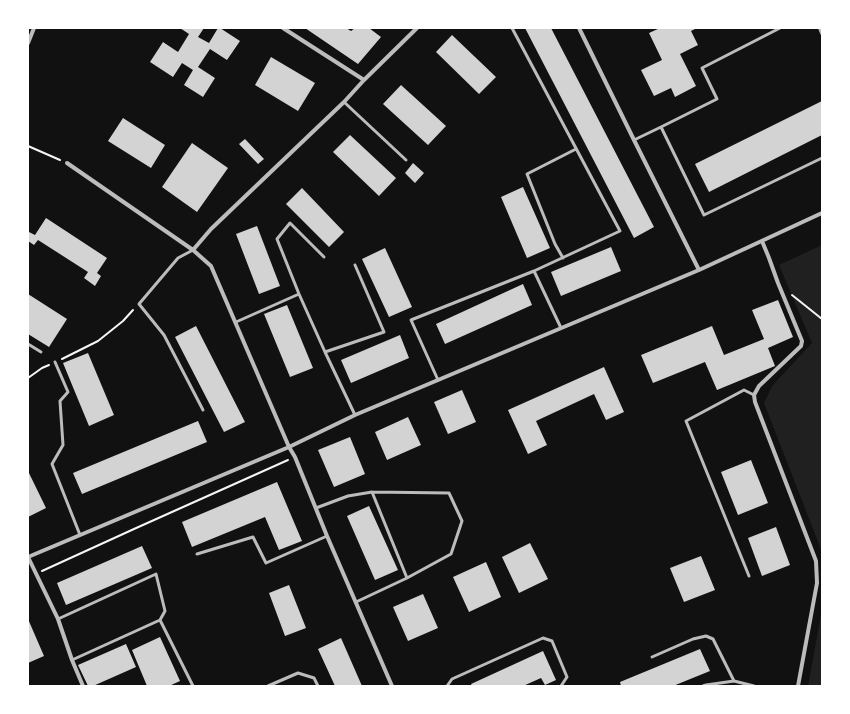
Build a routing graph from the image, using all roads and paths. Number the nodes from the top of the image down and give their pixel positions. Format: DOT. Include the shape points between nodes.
graph roads {
  1 [pos="34,28"];
  2 [pos="283,28"];
  3 [pos="417,28"];
  4 [pos="512,28"];
  5 [pos="579,28"];
  6 [pos="780,28"];
  7 [pos="820,28"];
  8 [pos="822,33"];
  9 [pos="28,43"];
  10 [pos="364,80"];
  11 [pos="344,102"];
  12 [pos="661,127"];
  13 [pos="634,140"];
  14 [pos="28,146"];
  15 [pos="576,149"];
  16 [pos="822,158"];
  17 [pos="406,160"];
  18 [pos="67,163"];
  19 [pos="822,213"];
  20 [pos="762,241"];
  21 [pos="193,250"];
  22 [pos="324,257"];
  23 [pos="563,258"];
  24 [pos="355,265"];
  25 [pos="699,270"];
  26 [pos="534,271"];
  27 [pos="778,283"];
  28 [pos="299,294"];
  29 [pos="139,304"];
  30 [pos="822,319"];
  31 [pos="236,322"];
  32 [pos="561,328"];
  33 [pos="28,344"];
  34 [pos="41,352"];
  35 [pos="325,352"];
  36 [pos="55,362"];
  37 [pos="28,378"];
  38 [pos="438,380"];
  39 [pos="754,395"];
  40 [pos="203,410"];
  41 [pos="355,415"];
  42 [pos="288,447"];
  43 [pos="295,457"];
  44 [pos="372,492"];
  45 [pos="316,508"];
  46 [pos="80,535"];
  47 [pos="327,536"];
  48 [pos="197,554"];
  49 [pos="28,557"];
  50 [pos="36,574"];
  51 [pos="749,576"];
  52 [pos="407,578"];
  53 [pos="356,602"];
  54 [pos="58,619"];
  55 [pos="160,620"];
  56 [pos="652,657"];
  57 [pos="72,660"];
  58 [pos="734,681"];
  59 [pos="83,686"];
  60 [pos="193,686"];
  61 [pos="268,686"];
  62 [pos="318,686"];
  63 [pos="392,686"];
  64 [pos="447,686"];
  65 [pos="561,686"];
  66 [pos="703,686"];
  67 [pos="754,686"];
  68 [pos="798,686"];
  1 -- 9 [label="street"];
  2 -- 10 [label="street"];
  3 -- 10 [label="street"];
  4 -- 15 [label="lane"];
  5 -- 13 [label="street"];
  6 -- 12 [label="lane" via="702,68 717,99"];
  7 -- 8 [label="street"];
  10 -- 11 [label="street"];
  11 -- 17 [label="lane"];
  11 -- 21 [label="street" via="211,229"];
  12 -- 13 [label="lane"];
  12 -- 16 [label="lane" via="704,215"];
  13 -- 25 [label="street"];
  14 -- 18 [label="path"];
  15 -- 23 [label="lane" via="527,174"];
  15 -- 23 [label="lane" via="620,231"];
  18 -- 21 [label="street"];
  19 -- 20 [label="street"];
  20 -- 25 [label="street"];
  20 -- 27 [label="street"];
  21 -- 29 [label="lane" via="178,258"];
  21 -- 31 [label="street" via="211,266"];
  22 -- 28 [label="lane" via="290,223 277,239"];
  23 -- 26 [label="lane"];
  24 -- 35 [label="lane" via="384,332"];
  25 -- 32 [label="street"];
  26 -- 32 [label="lane"];
  26 -- 38 [label="lane" via="412,320"];
  27 -- 30 [label="path"];
  27 -- 39 [label="street" via="802,340 801,346 759,386"];
  28 -- 31 [label="lane"];
  28 -- 35 [label="lane"];
  29 -- 36 [label="path" via="98,341"];
  29 -- 40 [label="lane" via="164,336"];
  31 -- 42 [label="street"];
  32 -- 38 [label="street"];
  33 -- 34 [label="lane"];
  35 -- 41 [label="lane"];
  36 -- 37 [label="path"];
  36 -- 46 [label="lane" via="68,392 60,401 63,445 52,464"];
  38 -- 41 [label="street"];
  39 -- 51 [label="lane" via="744,390 686,421"];
  39 -- 68 [label="street" via="816,560 817,583"];
  41 -- 42 [label="street"];
  42 -- 43 [label="street"];
  42 -- 46 [label="street"];
  43 -- 45 [label="street"];
  43 -- 50 [label="path"];
  44 -- 45 [label="lane" via="348,496"];
  44 -- 52 [label="lane"];
  44 -- 52 [label="lane" via="449,493 462,521 451,554"];
  45 -- 47 [label="street"];
  46 -- 49 [label="street"];
  47 -- 48 [label="lane" via="266,563 253,538"];
  47 -- 53 [label="street"];
  49 -- 50 [label="street"];
  50 -- 54 [label="street"];
  52 -- 53 [label="lane"];
  53 -- 63 [label="street"];
  54 -- 55 [label="lane" via="156,574 165,611"];
  54 -- 57 [label="street"];
  55 -- 57 [label="lane"];
  55 -- 60 [label="lane"];
  56 -- 58 [label="lane" via="706,636 713,640"];
  57 -- 59 [label="street"];
  58 -- 66 [label="lane"];
  58 -- 67 [label="lane"];
  61 -- 62 [label="lane" via="298,672 314,678"];
  64 -- 65 [label="lane" via="452,679 543,638 552,640 567,677"];
}
